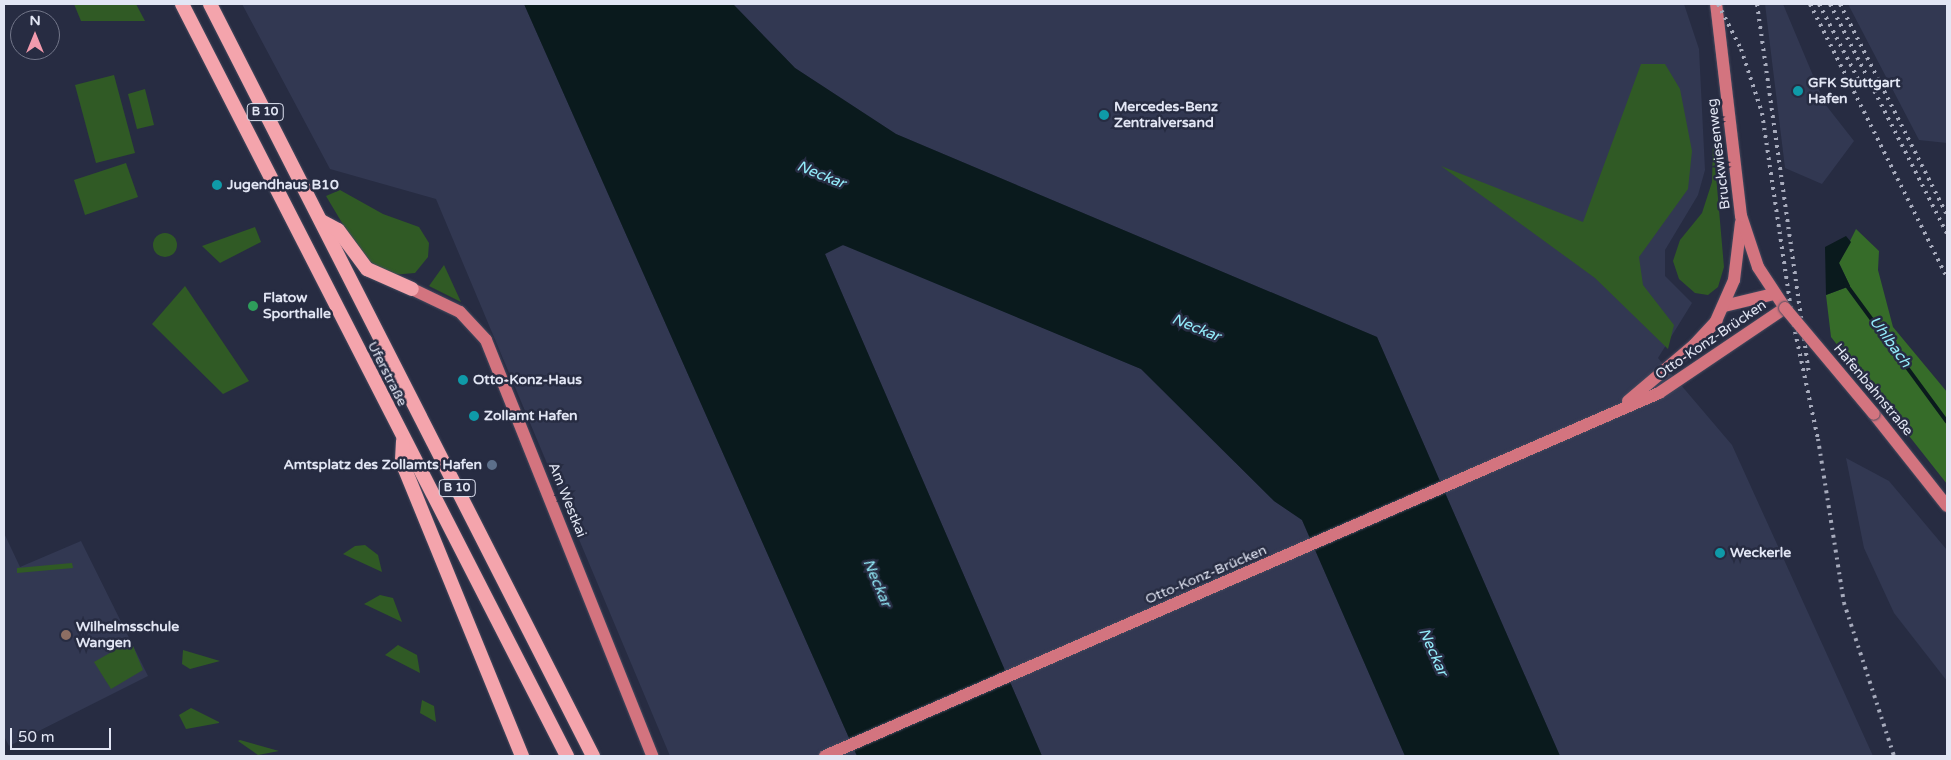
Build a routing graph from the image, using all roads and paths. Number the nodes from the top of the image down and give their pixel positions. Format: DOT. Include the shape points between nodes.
graph roads {
  1 [pos="182,4"];
  2 [pos="210,4"];
  3 [pos="1716,4"];
  4 [pos="1741,216"];
  5 [pos="321,221"];
  6 [pos="412,289"];
  7 [pos="1774,294"];
  8 [pos="1724,306"];
  9 [pos="1786,308"];
  10 [pos="1598,420"];
  11 [pos="403,440"];
  12 [pos="1947,506"];
  13 [pos="522,756"];
  14 [pos="567,756"];
  15 [pos="593,756"];
  16 [pos="652,756"];
  17 [pos="825,756"];
  1 -- 11 [label="highway, Uferstraße / B 10"];
  2 -- 5 [label="highway, Uferstraße / B 10"];
  3 -- 4 [label="main road, Bruckwiesenweg"];
  4 -- 7 [label="main road, Bruckwiesenweg" via="1758,267"];
  4 -- 8 [label="main road, Otto-Konz-Brücken" via="1737,264"];
  5 -- 6 [label="highway, B 10" via="338,230 367,269"];
  5 -- 15 [label="highway, Uferstraße / B 10"];
  6 -- 16 [label="main road, Am Westkai" via="473,322 492,356"];
  7 -- 8 [label="main road, Otto-Konz-Brücken"];
  7 -- 9 [label="main road, Hafenbahnstraße"];
  8 -- 10 [label="main road, Otto-Konz-Brücken" via="1704,335 1659,377"];
  9 -- 10 [label="main road, Otto-Konz-Brücken" via="1669,388"];
  9 -- 12 [label="main road, Hafenbahnstraße, bridge"];
  10 -- 17 [label="main road, Otto-Konz-Brücken"];
  11 -- 13 [label="highway, B 10" via="402,462"];
  11 -- 14 [label="highway, Uferstraße / B 10"];
}
